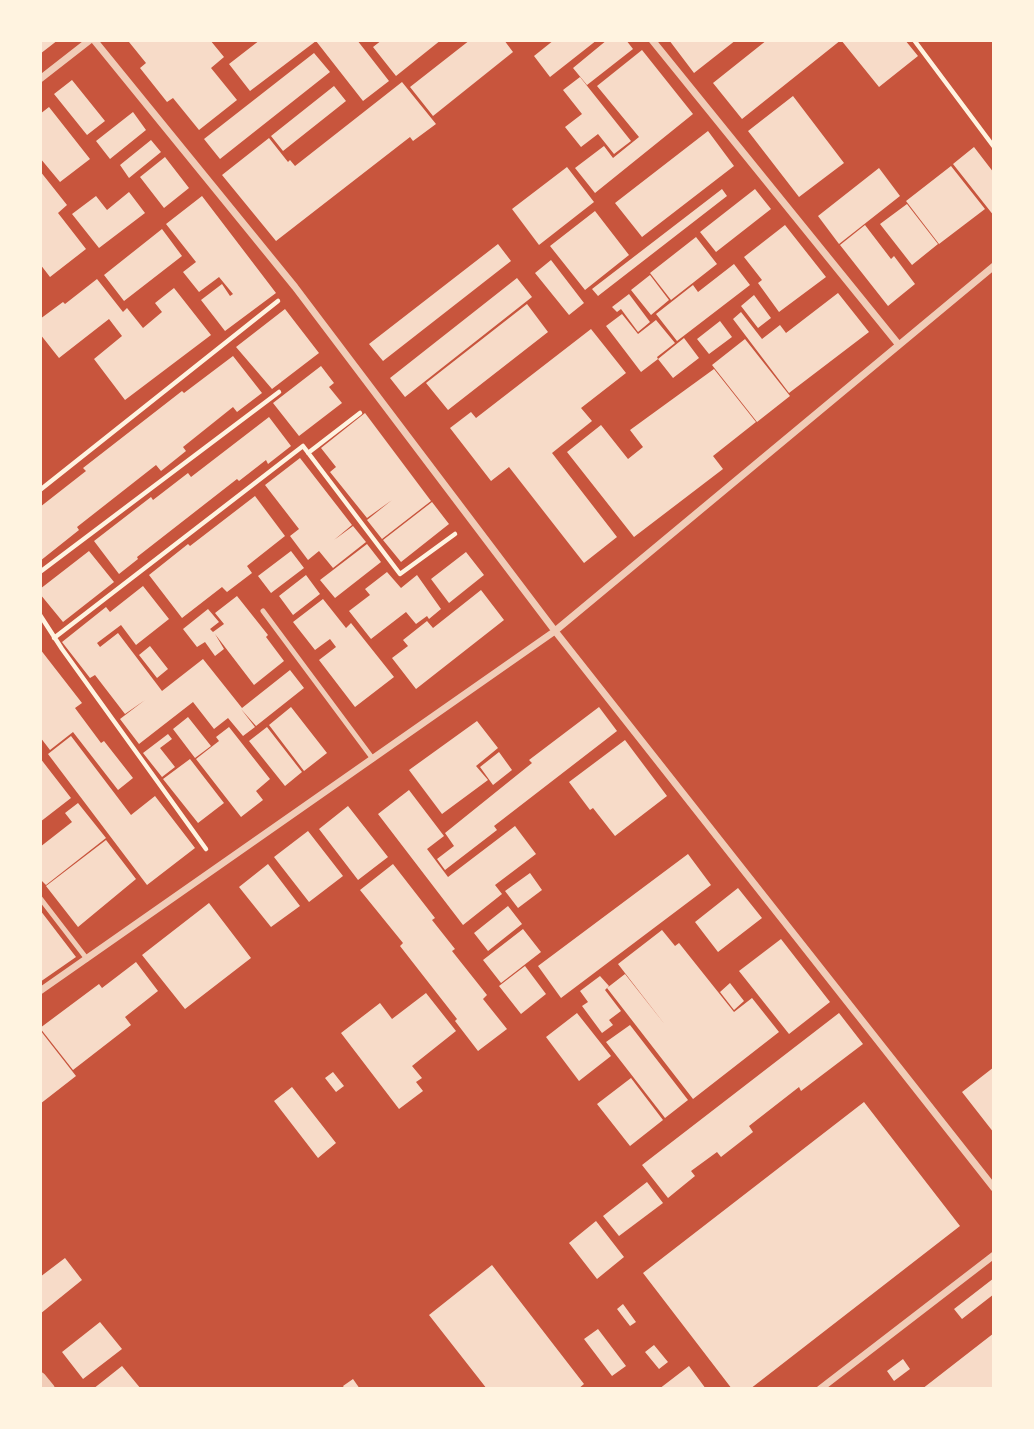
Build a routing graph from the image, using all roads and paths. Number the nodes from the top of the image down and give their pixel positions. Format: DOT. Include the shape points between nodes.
graph roads {
  1 [pos="92,40"];
  2 [pos="652,40"];
  3 [pos="914,40"];
  4 [pos="40,79"];
  5 [pos="994,147"];
  6 [pos="994,266"];
  7 [pos="295,287"];
  8 [pos="900,345"];
  9 [pos="279,392"];
  10 [pos="379,398"];
  11 [pos="309,453"];
  12 [pos="40,490"];
  13 [pos="472,522"];
  14 [pos="40,572"];
  15 [pos="263,611"];
  16 [pos="40,615"];
  17 [pos="555,631"];
  18 [pos="54,638"];
  19 [pos="373,759"];
  20 [pos="219,867"];
  21 [pos="40,898"];
  22 [pos="87,959"];
  23 [pos="40,991"];
  24 [pos="994,1188"];
  25 [pos="994,1255"];
  26 [pos="820,1389"];
  1 -- 4 [label="street"];
  1 -- 7 [label="street"];
  2 -- 8 [label="street"];
  3 -- 5 [label="path"];
  6 -- 8 [label="street"];
  7 -- 10 [label="street"];
  7 -- 12 [label="path"];
  8 -- 17 [label="street"];
  9 -- 14 [label="path"];
  10 -- 11 [label="path"];
  10 -- 13 [label="street"];
  11 -- 13 [label="path" via="400,574"];
  11 -- 18 [label="path" via="303,446"];
  13 -- 17 [label="street"];
  15 -- 19 [label="lane"];
  16 -- 18 [label="path"];
  17 -- 19 [label="street"];
  17 -- 24 [label="street"];
  18 -- 20 [label="path"];
  19 -- 20 [label="street"];
  20 -- 22 [label="street"];
  21 -- 22 [label="lane"];
  22 -- 23 [label="street"];
  25 -- 26 [label="street"];
}
